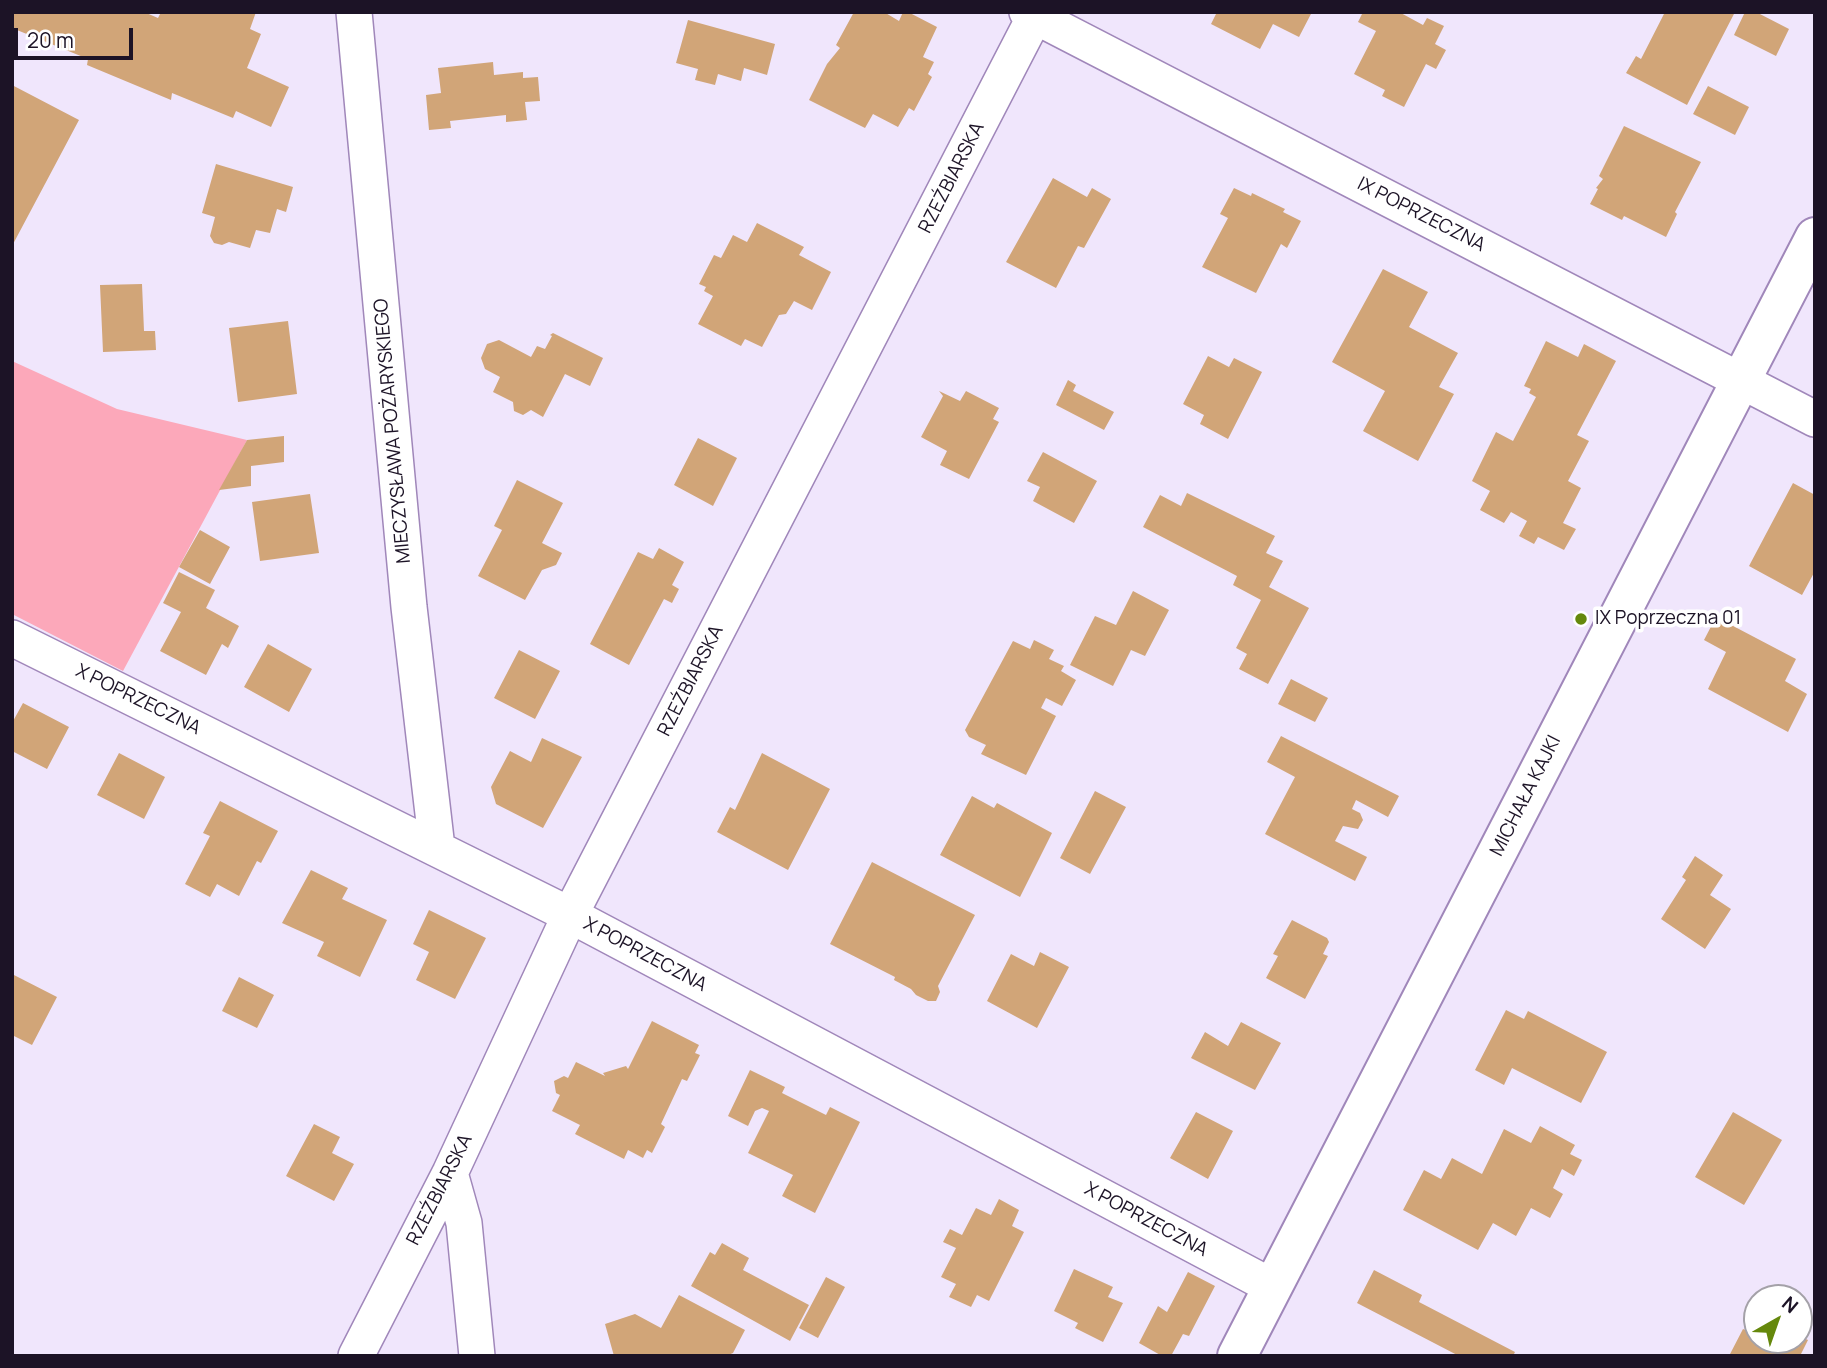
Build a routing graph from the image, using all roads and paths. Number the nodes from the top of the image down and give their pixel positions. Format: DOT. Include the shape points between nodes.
graph roads {
  1 [pos="354,12"];
  2 [pos="1033,14"];
  3 [pos="1815,237"];
  4 [pos="1741,380"];
  5 [pos="1815,419"];
  6 [pos="12,638"];
  7 [pos="437,848"];
  8 [pos="570,915"];
  9 [pos="450,1173"];
  10 [pos="1271,1286"];
  11 [pos="356,1356"];
  12 [pos="477,1356"];
  13 [pos="1237,1356"];
  1 -- 7 [label="street, MIECZYSŁAWA POŻARYSKIEGO" via="409,607"];
  2 -- 4 [label="street, IX POPRZECZNA"];
  2 -- 8 [label="street, RZEŹBIARSKA"];
  3 -- 4 [label="street, MICHAŁA KAJKI"];
  4 -- 5 [label="street, IX POPRZECZNA"];
  4 -- 10 [label="street, MICHAŁA KAJKI"];
  6 -- 7 [label="street, X POPRZECZNA"];
  7 -- 8 [label="street, X POPRZECZNA"];
  8 -- 9 [label="street, RZEŹBIARSKA"];
  8 -- 10 [label="street, X POPRZECZNA"];
  9 -- 11 [label="street, RZEŹBIARSKA"];
  9 -- 12 [label="street" via="464,1223"];
  10 -- 13 [label="street, MICHAŁA KAJKI"];
}
